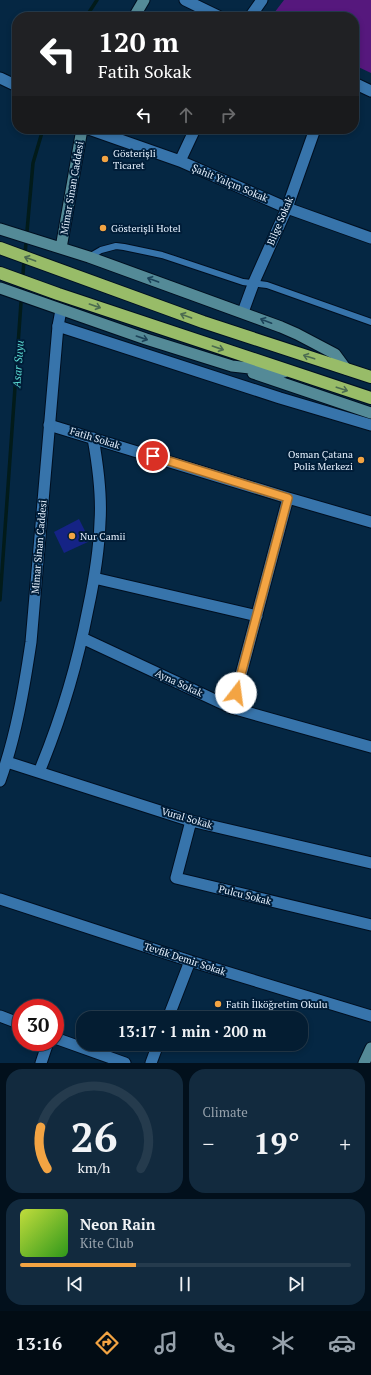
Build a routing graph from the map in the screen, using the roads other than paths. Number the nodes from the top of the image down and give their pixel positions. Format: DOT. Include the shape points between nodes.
graph roads {
  1 [pos="144,0"];
  2 [pos="186,0"];
  3 [pos="262,0"];
  4 [pos="137,12"];
  5 [pos="210,12"];
  6 [pos="254,12"];
  7 [pos="0,78"];
  8 [pos="12,84"];
  9 [pos="359,85"];
  10 [pos="371,91"];
  11 [pos="81,134"];
  12 [pos="103,134"];
  13 [pos="193,134"];
  14 [pos="313,134"];
  15 [pos="180,161"];
  16 [pos="287,208"];
  17 [pos="0,229"];
  18 [pos="371,238"];
  19 [pos="0,248"];
  20 [pos="61,248"];
  21 [pos="89,257"];
  22 [pos="0,273"];
  23 [pos="254,282"];
  24 [pos="0,288"];
  25 [pos="57,308"];
  26 [pos="243,312"];
  27 [pos="371,322"];
  28 [pos="58,326"];
  29 [pos="228,365"];
  30 [pos="346,369"];
  31 [pos="294,374"];
  32 [pos="370,375"];
  33 [pos="219,378"];
  34 [pos="371,398"];
  35 [pos="371,413"];
  36 [pos="49,424"];
  37 [pos="371,425"];
  38 [pos="93,438"];
  39 [pos="288,498"];
  40 [pos="371,522"];
  41 [pos="94,578"];
  42 [pos="257,616"];
  43 [pos="82,638"];
  44 [pos="232,708"];
  45 [pos="371,748"];
  46 [pos="7,762"];
  47 [pos="39,772"];
  48 [pos="0,781"];
  49 [pos="191,821"];
  50 [pos="371,863"];
  51 [pos="0,899"];
  52 [pos="371,925"];
  53 [pos="190,961"];
  54 [pos="171,1011"];
  55 [pos="0,1016"];
  56 [pos="371,1016"];
  57 [pos="12,1021"];
  58 [pos="64,1041"];
  59 [pos="371,1048"];
  60 [pos="45,1051"];
  61 [pos="155,1051"];
  62 [pos="41,1063"];
  63 [pos="125,1063"];
  64 [pos="151,1063"];
  65 [pos="364,1063"];
  1 -- 4 [label="main road"];
  2 -- 5 [label="street"];
  3 -- 6 [label="street"];
  7 -- 8 [label="street"];
  9 -- 10 [label="street"];
  11 -- 20 [label="main road, Mimar Sinan Caddesi"];
  12 -- 15 [label="street, Şahit Yalçın Sokak"];
  13 -- 15 [label="street"];
  14 -- 16 [label="street, Bilge Sokak"];
  15 -- 16 [label="street, Şahit Yalçın Sokak"];
  16 -- 18 [label="street, Şahit Yalçın Sokak"];
  16 -- 23 [label="street, Bilge Sokak"];
  17 -- 20 [label="main road"];
  30 -- 19 [label="highway, one-way" via="203,322"];
  20 -- 21 [label="main road"];
  21 -- 23 [label="lane" via="100,250 124,247 162,255 243,282"];
  26 -- 21 [label="main road, one-way"];
  22 -- 31 [label="highway, one-way"];
  23 -- 26 [label="street, Bilge Sokak"];
  23 -- 27 [label="lane"];
  24 -- 25 [label="main road"];
  25 -- 28 [label="street, Mimar Sinan Caddesi"];
  25 -- 29 [label="main road, one-way"];
  30 -- 26 [label="main road, one-way" via="335,354 282,327"];
  28 -- 33 [label="street"];
  28 -- 36 [label="street, Mimar Sinan Caddesi"];
  29 -- 31 [label="main road"];
  29 -- 33 [label="street"];
  29 -- 35 [label="main road"];
  30 -- 32 [label="highway"];
  31 -- 34 [label="highway, one-way"];
  33 -- 37 [label="street"];
  36 -- 38 [label="street, Fatih Sokak"];
  36 -- 46 [label="street, Mimar Sinan Caddesi" via="31,642 25,686"];
  38 -- 39 [label="street, Fatih Sokak"];
  38 -- 41 [label="street" via="98,471 100,522"];
  39 -- 40 [label="street, Fatih Sokak"];
  39 -- 42 [label="street"];
  41 -- 42 [label="street"];
  41 -- 43 [label="street"];
  42 -- 44 [label="street"];
  43 -- 44 [label="street, Ayna Sokak"];
  43 -- 47 [label="street" via="66,701"];
  44 -- 45 [label="street, Ayna Sokak"];
  46 -- 47 [label="street, Vural Sokak"];
  46 -- 48 [label="street, Mimar Sinan Caddesi"];
  47 -- 49 [label="street, Vural Sokak"];
  49 -- 50 [label="street, Vural Sokak"];
  49 -- 52 [label="street, Pulcu Sokak" via="176,878"];
  51 -- 53 [label="street, Tevfik Demir Sokak"];
  53 -- 54 [label="street"];
  53 -- 56 [label="street, Tevfik Demir Sokak"];
  55 -- 57 [label="street"];
  58 -- 63 [label="street"];
  59 -- 65 [label="main road"];
  60 -- 62 [label="street"];
  61 -- 64 [label="street"];
}
